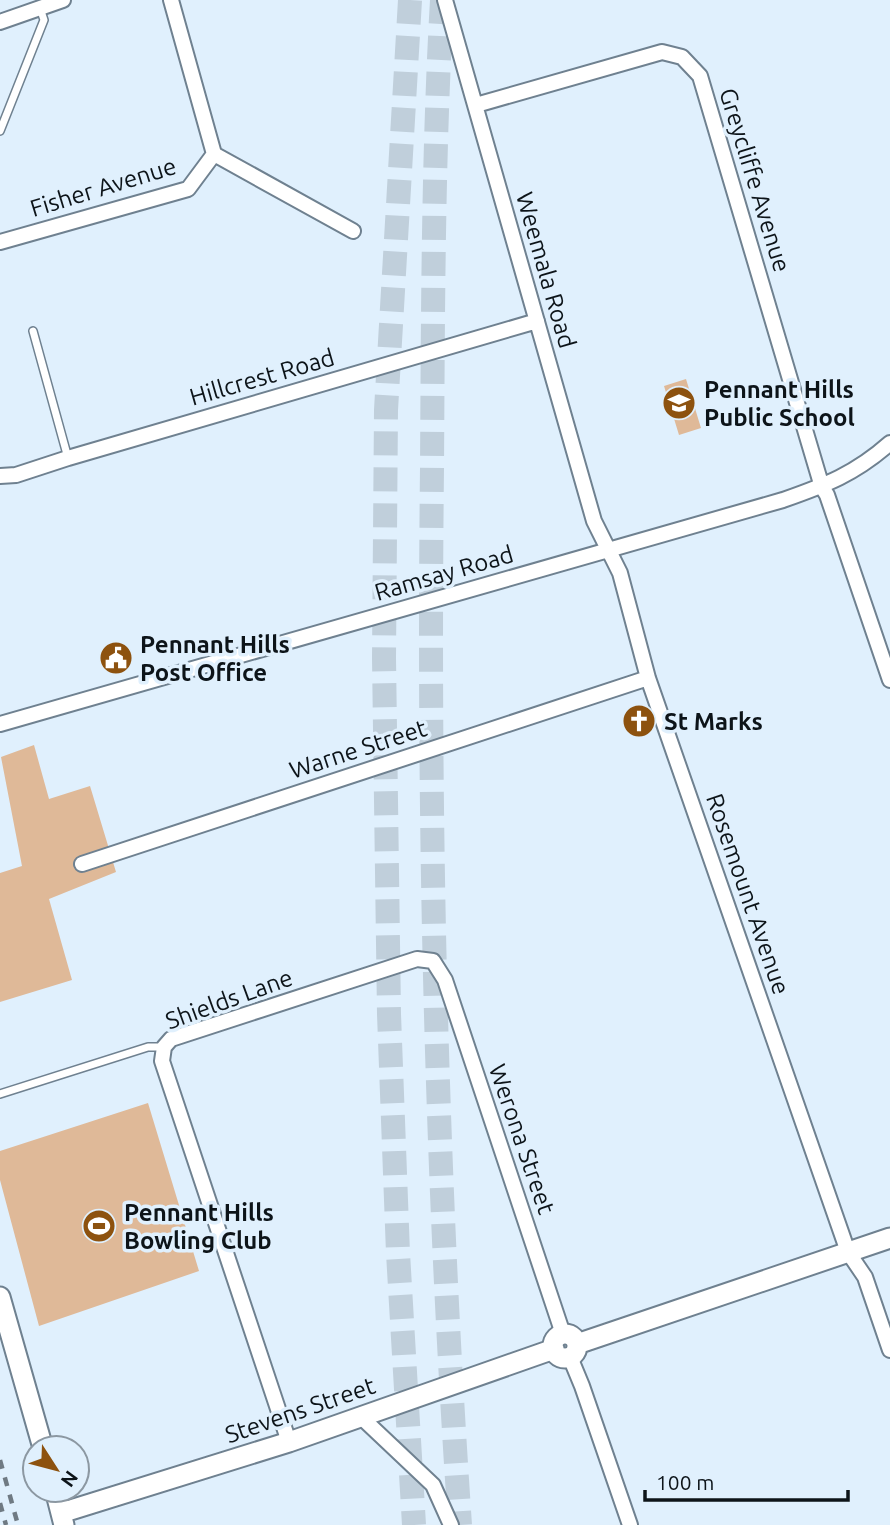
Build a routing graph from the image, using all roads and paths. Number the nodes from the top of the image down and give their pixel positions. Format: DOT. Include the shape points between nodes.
graph roads {
  1 [pos="63,0"];
  2 [pos="171,0"];
  3 [pos="445,0"];
  4 [pos="40,8"];
  5 [pos="0,22"];
  6 [pos="476,105"];
  7 [pos="0,131"];
  8 [pos="214,154"];
  9 [pos="353,231"];
  10 [pos="0,242"];
  11 [pos="537,321"];
  12 [pos="33,331"];
  13 [pos="890,443"];
  14 [pos="68,458"];
  15 [pos="0,476"];
  16 [pos="822,486"];
  17 [pos="609,550"];
  18 [pos="648,678"];
  19 [pos="890,680"];
  20 [pos="0,724"];
  21 [pos="82,864"];
  22 [pos="433,961"];
  23 [pos="164,1047"];
  24 [pos="0,1094"];
  25 [pos="890,1238"];
  26 [pos="848,1252"];
  27 [pos="0,1297"];
  28 [pos="566,1346"];
  29 [pos="890,1350"];
  30 [pos="360,1416"];
  31 [pos="39,1434"];
  32 [pos="289,1442"];
  33 [pos="62,1519"];
  34 [pos="451,1525"];
  35 [pos="630,1525"];
  1 -- 4 [label="street"];
  2 -- 8 [label="street"];
  3 -- 6 [label="street, Weemala Road"];
  4 -- 5 [label="street"];
  4 -- 7 [label="lane" via="44,20"];
  6 -- 11 [label="street, Weemala Road"];
  6 -- 16 [label="street, Greycliffe Avenue" via="662,52 682,57 700,76"];
  8 -- 9 [label="street"];
  8 -- 10 [label="street, Fisher Avenue" via="188,189"];
  11 -- 14 [label="street, Hillcrest Road"];
  11 -- 17 [label="street, Weemala Road" via="594,521"];
  12 -- 14 [label="lane"];
  13 -- 16 [label="street, Ramsay Road" via="856,470"];
  14 -- 15 [label="street, Hillcrest Road"];
  16 -- 17 [label="street, Ramsay Road"];
  16 -- 19 [label="street, Greycliffe Avenue"];
  17 -- 18 [label="street, Rosemount Avenue" via="620,573"];
  17 -- 20 [label="street, Ramsay Road"];
  18 -- 21 [label="street, Warne Street"];
  18 -- 26 [label="street, Rosemount Avenue"];
  22 -- 23 [label="street, Shields Lane" via="416,959 171,1039"];
  22 -- 28 [label="street, Werona Street" via="445,980"];
  23 -- 24 [label="lane, Shields Lane" via="148,1047"];
  23 -- 32 [label="street" via="162,1060"];
  25 -- 26 [label="street, Stevens Street"];
  26 -- 28 [label="street, Stevens Street"];
  26 -- 29 [label="street, Rosemount Avenue" via="865,1277"];
  27 -- 31 [label="street"];
  28 -- 30 [label="street, Stevens Street"];
  28 -- 35 [label="street, Werona Street"];
  30 -- 32 [label="street, Stevens Street"];
  30 -- 34 [label="street" via="433,1485"];
  32 -- 33 [label="street, Stevens Street"];
}
